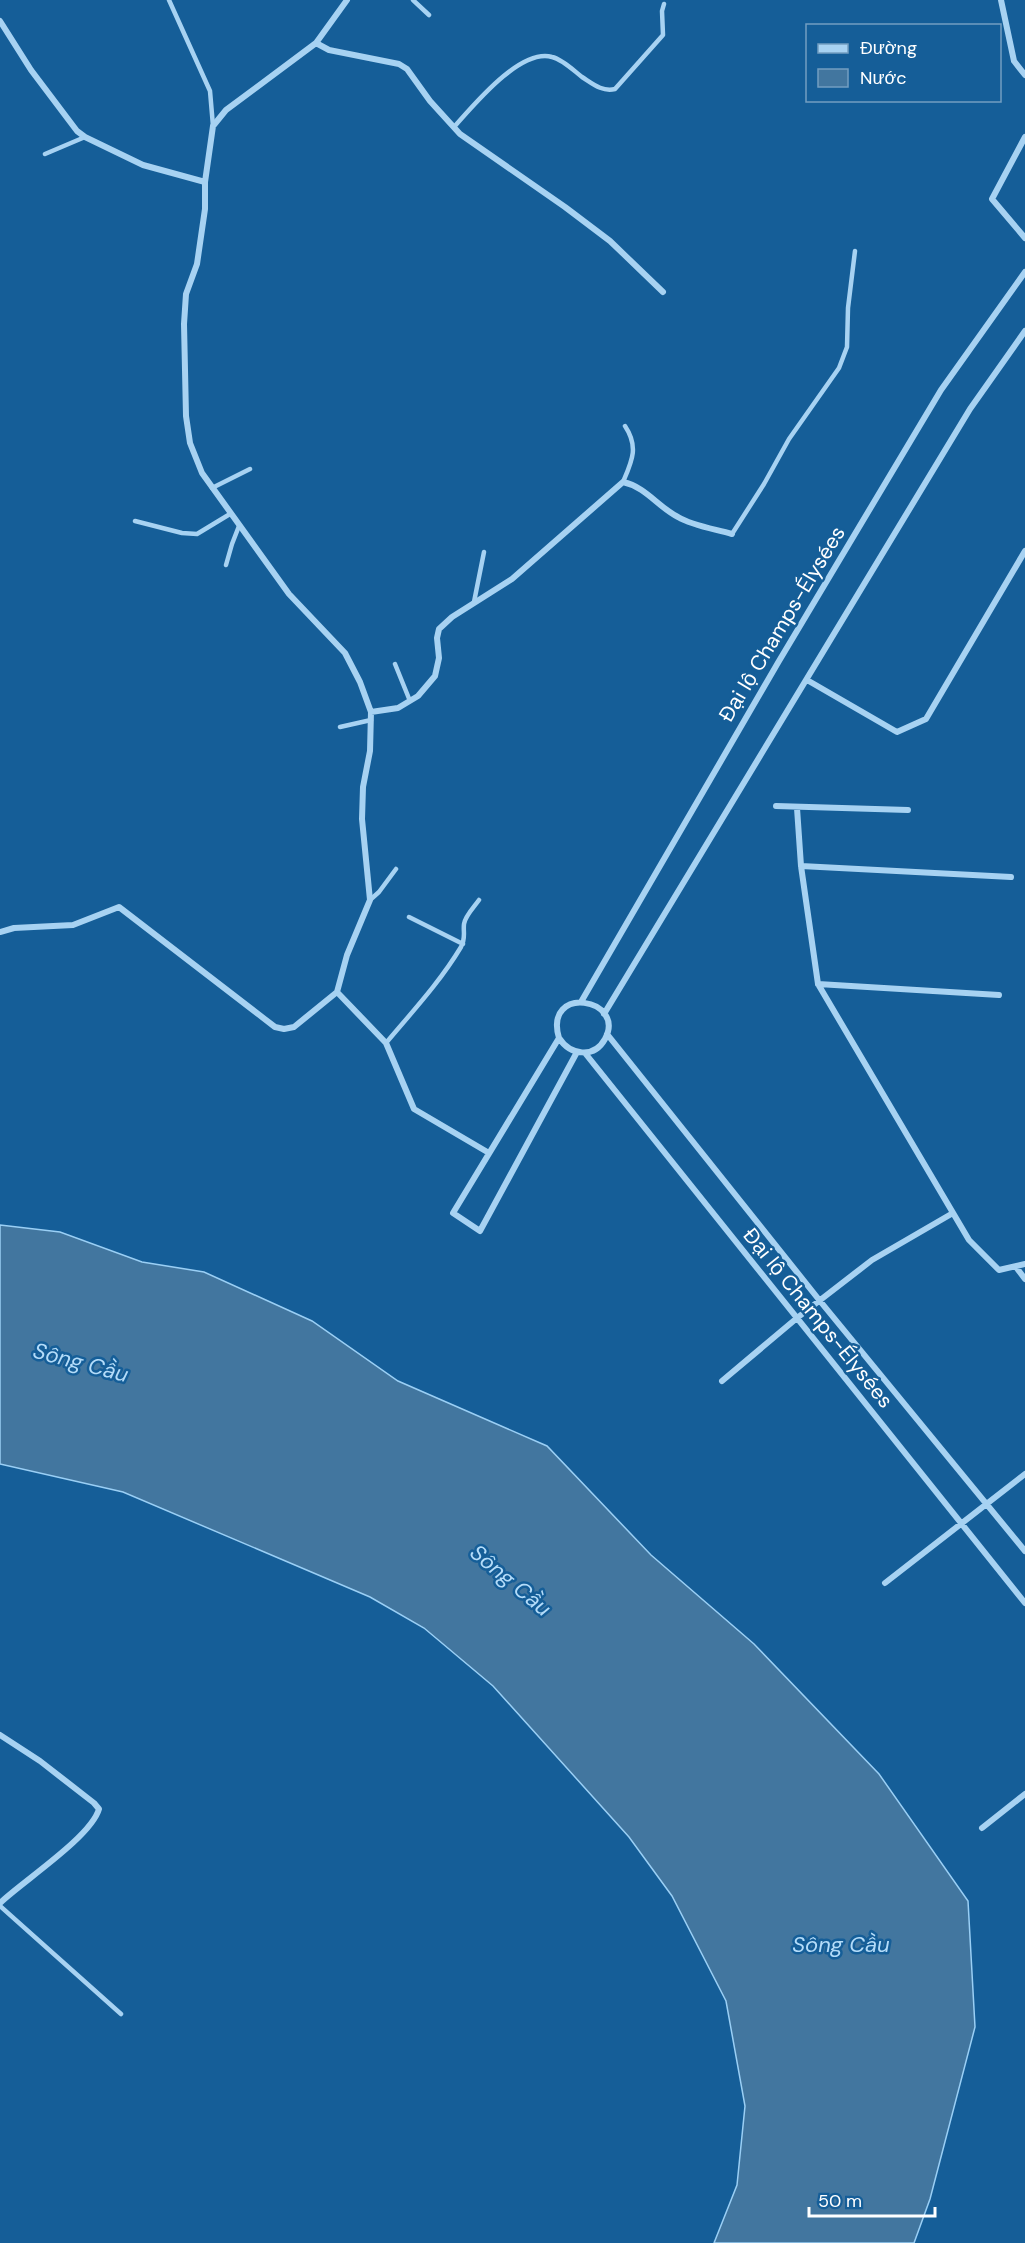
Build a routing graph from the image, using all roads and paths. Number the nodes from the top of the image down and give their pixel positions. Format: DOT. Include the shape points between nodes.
graph roads {
  1 [pos="169,0"];
  2 [pos="347,0"];
  3 [pos="413,0"];
  4 [pos="1001,0"];
  5 [pos="664,4"];
  6 [pos="429,15"];
  7 [pos="0,21"];
  8 [pos="316,43"];
  9 [pos="1025,75"];
  10 [pos="213,126"];
  11 [pos="453,127"];
  12 [pos="85,137"];
  13 [pos="1025,137"];
  14 [pos="45,154"];
  15 [pos="205,183"];
  16 [pos="1025,238"];
  17 [pos="855,251"];
  18 [pos="1025,272"];
  19 [pos="663,292"];
  20 [pos="1025,331"];
  21 [pos="625,426"];
  22 [pos="250,468"];
  23 [pos="623,482"];
  24 [pos="212,488"];
  25 [pos="230,514"];
  26 [pos="135,520"];
  27 [pos="239,526"];
  28 [pos="732,534"];
  29 [pos="1025,551"];
  30 [pos="484,552"];
  31 [pos="226,565"];
  32 [pos="474,603"];
  33 [pos="395,664"];
  34 [pos="807,680"];
  35 [pos="410,701"];
  36 [pos="371,712"];
  37 [pos="371,720"];
  38 [pos="340,726"];
  39 [pos="776,806"];
  40 [pos="797,808"];
  41 [pos="908,810"];
  42 [pos="801,866"];
  43 [pos="396,869"];
  44 [pos="1011,877"];
  45 [pos="370,900"];
  46 [pos="478,900"];
  47 [pos="409,917"];
  48 [pos="0,932"];
  49 [pos="463,944"];
  50 [pos="818,984"];
  51 [pos="337,992"];
  52 [pos="999,995"];
  53 [pos="581,1002"];
  54 [pos="604,1014"];
  55 [pos="607,1034"];
  56 [pos="559,1038"];
  57 [pos="386,1043"];
  58 [pos="577,1052"];
  59 [pos="585,1053"];
  60 [pos="489,1153"];
  61 [pos="953,1213"];
  62 [pos="1025,1264"];
  63 [pos="1016,1267"];
  64 [pos="1025,1279"];
  65 [pos="820,1301"];
  66 [pos="797,1318"];
  67 [pos="722,1381"];
  68 [pos="1025,1474"];
  69 [pos="986,1503"];
  70 [pos="961,1522"];
  71 [pos="1025,1551"];
  72 [pos="885,1583"];
  73 [pos="1025,1603"];
  74 [pos="0,1735"];
  75 [pos="1025,1794"];
  76 [pos="982,1828"];
  77 [pos="0,1905"];
  78 [pos="121,2014"];
  1 -- 10 [label="lane" via="210,91"];
  2 -- 8 [label="street"];
  3 -- 6 [label="lane"];
  4 -- 9 [label="street" via="1014,61"];
  5 -- 11 [label="lane" via="663,35 615,89 598,87 553,57 531,58 495,84"];
  7 -- 12 [label="street" via="31,70"];
  8 -- 10 [label="street" via="226,110"];
  8 -- 11 [label="street" via="329,50 399,64"];
  10 -- 15 [label="street"];
  11 -- 19 [label="street" via="610,241"];
  12 -- 14 [label="lane"];
  12 -- 15 [label="street" via="143,165"];
  13 -- 16 [label="street" via="992,199"];
  15 -- 24 [label="street" via="197,264 186,294 184,324 190,443"];
  17 -- 28 [label="lane" via="847,347 839,368 789,438"];
  18 -- 53 [label="street, Đại lộ Champs-Élysées" via="941,390 778,661"];
  20 -- 34 [label="street" via="970,408"];
  21 -- 23 [label="lane" via="633,442 633,453"];
  22 -- 24 [label="lane"];
  23 -- 28 [label="street" via="648,494 678,518"];
  23 -- 32 [label="street" via="512,579"];
  24 -- 25 [label="street"];
  25 -- 26 [label="lane" via="197,534"];
  25 -- 27 [label="street"];
  27 -- 31 [label="lane"];
  27 -- 36 [label="street" via="289,594 345,654"];
  29 -- 34 [label="street" via="926,719 897,732"];
  30 -- 32 [label="lane"];
  32 -- 35 [label="street" via="439,629 435,676"];
  33 -- 35 [label="lane"];
  34 -- 54 [label="street"];
  35 -- 36 [label="street" via="398,708"];
  36 -- 37 [label="street"];
  37 -- 38 [label="lane"];
  37 -- 45 [label="street" via="362,819"];
  39 -- 40 [label="street"];
  40 -- 41 [label="street"];
  40 -- 42 [label="street"];
  42 -- 44 [label="street"];
  42 -- 50 [label="street"];
  43 -- 45 [label="lane"];
  45 -- 51 [label="street" via="347,955"];
  46 -- 49 [label="lane" via="466,917"];
  47 -- 49 [label="lane"];
  48 -- 51 [label="street" via="73,925 119,907 284,1029 294,1026"];
  49 -- 57 [label="lane"];
  50 -- 52 [label="street"];
  50 -- 61 [label="street"];
  51 -- 57 [label="street"];
  53 -- 54 [label="street" via="594,1005"];
  53 -- 56 [label="street, Đại lộ Champs-Élysées" via="573,1003 560,1014 556,1030"];
  54 -- 55 [label="street"];
  55 -- 59 [label="street" via="599,1047"];
  55 -- 65 [label="street, Đại lộ Champs-Élysées"];
  56 -- 58 [label="street" via="563,1045"];
  56 -- 60 [label="street, Đại lộ Champs-Élysées"];
  57 -- 60 [label="street" via="414,1109"];
  58 -- 59 [label="street"];
  58 -- 60 [label="street, Đại lộ Champs-Élysées" via="480,1231 453,1213"];
  59 -- 66 [label="street, Đại lộ Champs-Élysées"];
  61 -- 63 [label="street" via="969,1240 999,1270"];
  61 -- 65 [label="street" via="872,1260"];
  62 -- 63 [label="street"];
  63 -- 64 [label="street"];
  65 -- 66 [label="street"];
  65 -- 69 [label="street, Đại lộ Champs-Élysées"];
  66 -- 67 [label="street"];
  66 -- 70 [label="street, Đại lộ Champs-Élysées"];
  68 -- 69 [label="street"];
  69 -- 70 [label="street"];
  69 -- 71 [label="street, Đại lộ Champs-Élysées"];
  70 -- 72 [label="street"];
  70 -- 73 [label="street, Đại lộ Champs-Élysées"];
  74 -- 77 [label="street" via="99,1809 97,1817 74,1842"];
  75 -- 76 [label="street"];
  77 -- 78 [label="lane"];
}
